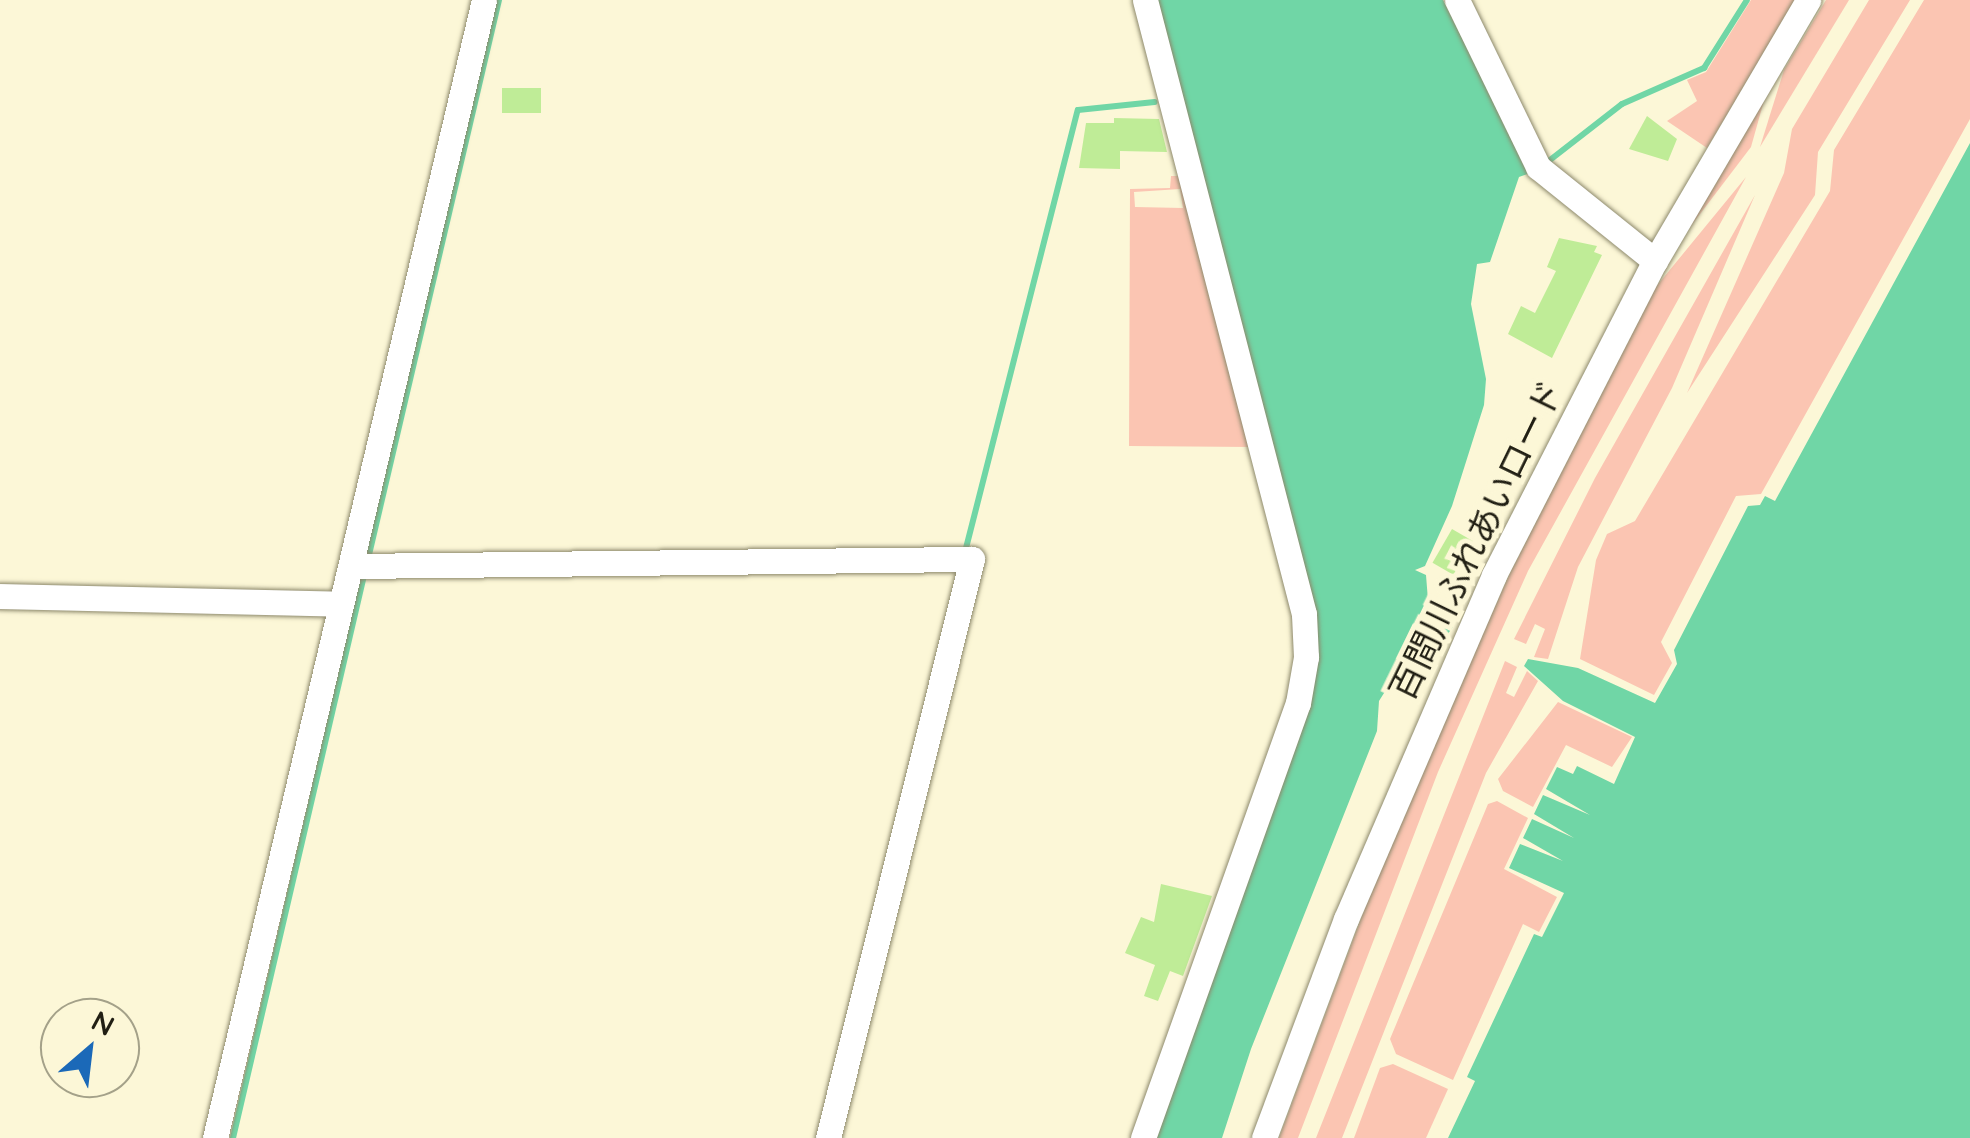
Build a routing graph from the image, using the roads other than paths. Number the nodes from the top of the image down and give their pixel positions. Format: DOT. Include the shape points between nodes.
graph roads {
  1 [pos="484,0"];
  2 [pos="1145,0"];
  3 [pos="1457,0"];
  4 [pos="1808,0"];
  5 [pos="1655,261"];
  6 [pos="362,565"];
  7 [pos="0,596"];
  8 [pos="341,604"];
  9 [pos="215,1138"];
  10 [pos="828,1138"];
  11 [pos="1143,1138"];
  12 [pos="1264,1138"];
  1 -- 6 [label="street"];
  2 -- 11 [label="street" via="1304,614 1306,658 1298,703"];
  3 -- 5 [label="street" via="1538,167"];
  4 -- 5 [label="street, 百間川ふれあいロード"];
  5 -- 12 [label="street, 百間川ふれあいロード" via="1494,575 1416,747"];
  6 -- 8 [label="street"];
  6 -- 10 [label="street" via="972,559"];
  7 -- 8 [label="street"];
  8 -- 9 [label="street"];
}
